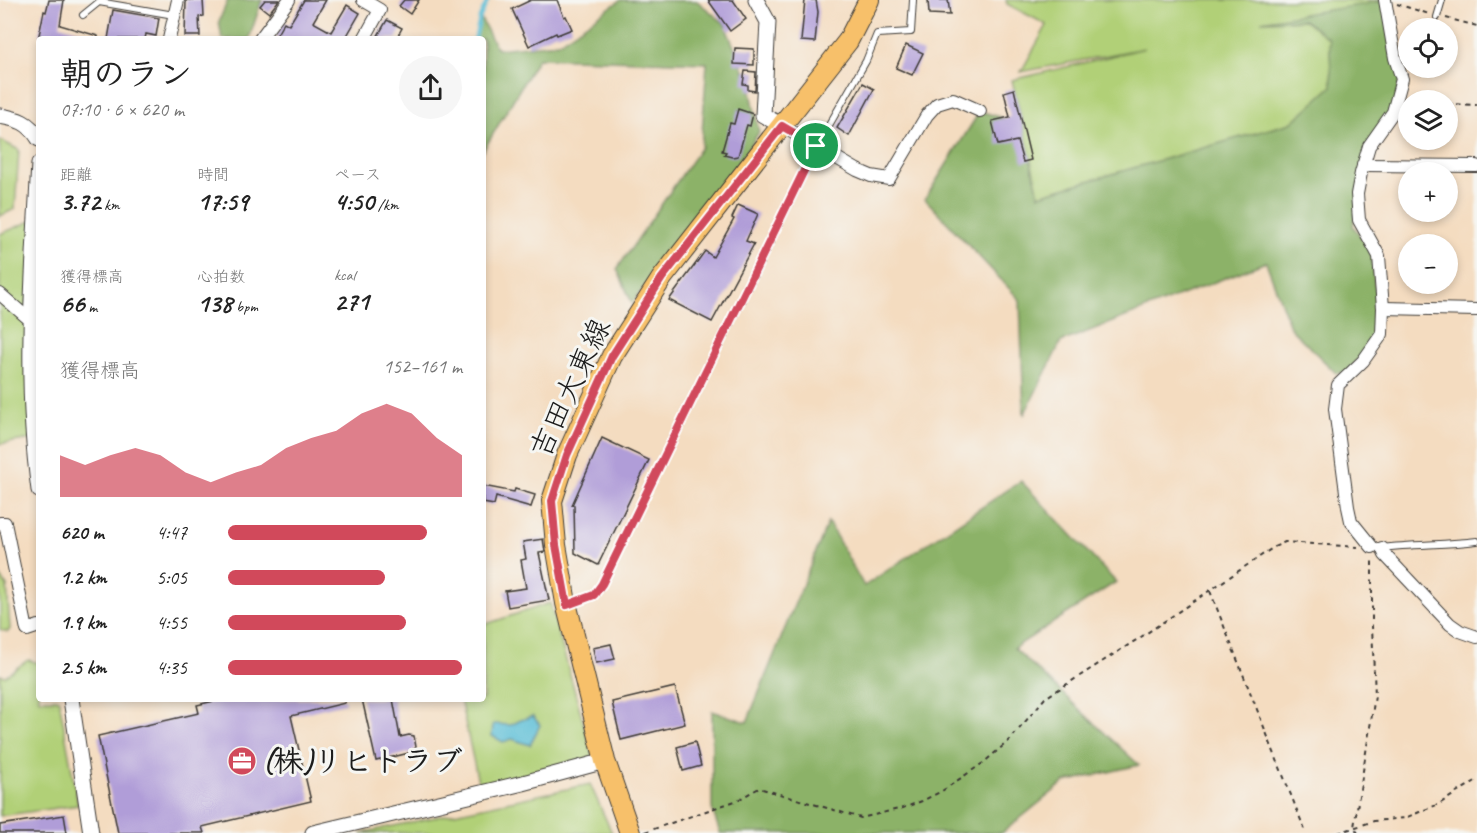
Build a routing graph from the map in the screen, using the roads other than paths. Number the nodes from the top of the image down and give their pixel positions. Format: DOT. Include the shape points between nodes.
graph roads {
  1 [pos="178,0"];
  2 [pos="289,0"];
  3 [pos="363,0"];
  4 [pos="756,0"];
  5 [pos="869,0"];
  6 [pos="913,0"];
  7 [pos="1385,0"];
  8 [pos="1442,0"];
  9 [pos="83,15"];
  10 [pos="174,15"];
  11 [pos="1437,16"];
  12 [pos="170,36"];
  13 [pos="265,36"];
  14 [pos="366,36"];
  15 [pos="981,111"];
  16 [pos="0,116"];
  17 [pos="782,126"];
  18 [pos="36,130"];
  19 [pos="816,146"];
  20 [pos="1363,165"];
  21 [pos="1477,166"];
  22 [pos="36,216"];
  23 [pos="0,294"];
  24 [pos="1383,308"];
  25 [pos="1477,310"];
  26 [pos="30,320"];
  27 [pos="36,468"];
  28 [pos="0,524"];
  29 [pos="1477,541"];
  30 [pos="1377,548"];
  31 [pos="567,605"];
  32 [pos="36,627"];
  33 [pos="1477,637"];
  34 [pos="71,702"];
  35 [pos="604,761"];
  36 [pos="91,833"];
  37 [pos="313,833"];
  38 [pos="630,833"];
  1 -- 10 [label="street"];
  2 -- 13 [label="street"];
  3 -- 14 [label="street" via="380,10"];
  4 -- 17 [label="street" via="768,22 763,115"];
  5 -- 17 [label="main road, 吉田大東線" via="849,41"];
  6 -- 19 [label="lane" via="912,32 877,34 866,61"];
  7 -- 20 [label="street" via="1402,79 1393,112 1369,146"];
  8 -- 11 [label="lane"];
  9 -- 10 [label="lane" via="99,2"];
  10 -- 12 [label="street"];
  15 -- 19 [label="street" via="953,99 937,104 889,178 857,170"];
  16 -- 18 [label="street" via="19,119"];
  17 -- 19 [label="street"];
  17 -- 31 [label="main road, 吉田大東線" via="662,278 612,356 567,455 552,501"];
  19 -- 31 [label="lane" via="602,584 594,595"];
  20 -- 21 [label="street"];
  20 -- 24 [label="street" via="1357,194 1359,220 1377,251"];
  22 -- 26 [label="street"];
  23 -- 26 [label="street"];
  24 -- 25 [label="street"];
  24 -- 30 [label="street" via="1382,334 1363,361 1338,385 1335,409 1351,522"];
  26 -- 27 [label="street" via="30,400"];
  28 -- 32 [label="street" via="5,523 27,630"];
  29 -- 30 [label="lane"];
  30 -- 33 [label="street" via="1450,624"];
  31 -- 35 [label="main road, 吉田大東線"];
  34 -- 36 [label="street"];
  35 -- 37 [label="street"];
  35 -- 38 [label="main road, 吉田大東線"];
}
